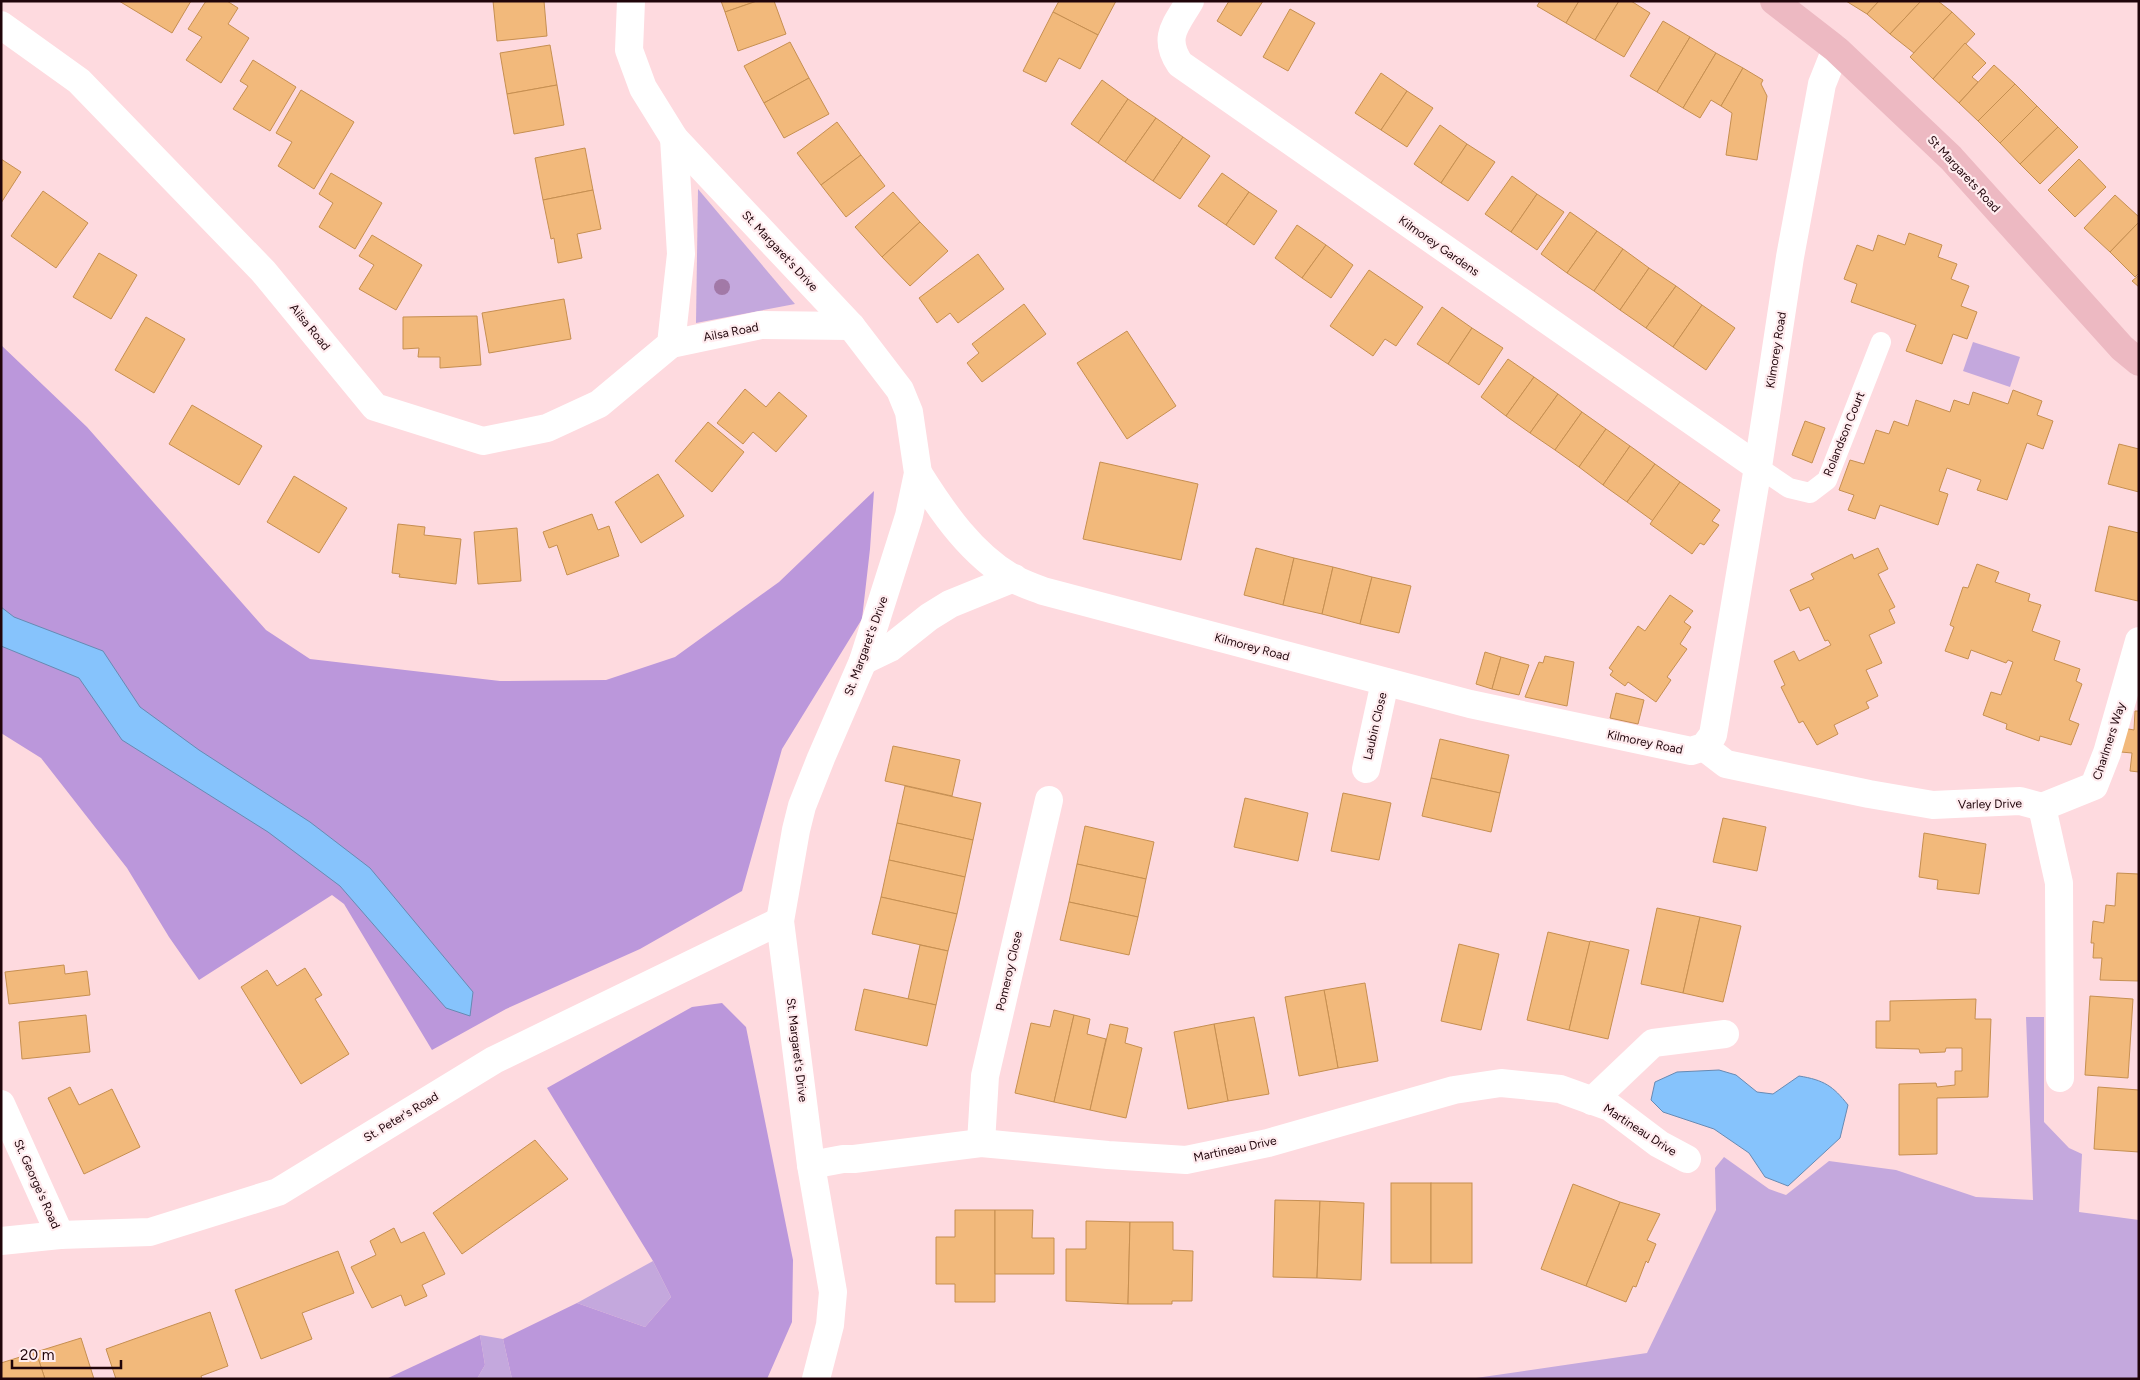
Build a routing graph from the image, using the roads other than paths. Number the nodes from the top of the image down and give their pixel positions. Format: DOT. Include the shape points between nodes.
graph roads {
  1 [pos="630,1"];
  2 [pos="1190,1"];
  3 [pos="1774,1"];
  4 [pos="1,25"];
  5 [pos="1836,49"];
  6 [pos="674,138"];
  7 [pos="851,326"];
  8 [pos="1881,342"];
  9 [pos="671,344"];
  10 [pos="2139,362"];
  11 [pos="1758,467"];
  12 [pos="918,474"];
  13 [pos="1014,578"];
  14 [pos="2139,641"];
  15 [pos="862,661"];
  16 [pos="1385,682"];
  17 [pos="1704,747"];
  18 [pos="1366,769"];
  19 [pos="1049,800"];
  20 [pos="2042,807"];
  21 [pos="780,921"];
  22 [pos="1725,1034"];
  23 [pos="2060,1078"];
  24 [pos="1592,1101"];
  25 [pos="1,1104"];
  26 [pos="981,1143"];
  27 [pos="1687,1159"];
  28 [pos="811,1165"];
  29 [pos="60,1235"];
  30 [pos="1,1241"];
  31 [pos="816,1379"];
  1 -- 6 [label="street, St. Margaret's Drive" via="629,50 642,88"];
  2 -- 11 [label="street, Kilmorey Gardens" via="1170,34 1173,55 1180,64"];
  3 -- 5 [label="main road, St Margarets Road"];
  4 -- 9 [label="street, Ailsa Road" via="86,88 263,271 375,407 483,441 547,428 599,404"];
  5 -- 10 [label="main road, St Margarets Road" via="1951,158 2122,348"];
  5 -- 11 [label="street, Kilmorey Road" via="1822,84 1790,257"];
  6 -- 7 [label="street, St. Margaret's Drive"];
  6 -- 9 [label="street" via="681,254"];
  7 -- 9 [label="street, Ailsa Road" via="761,325"];
  7 -- 12 [label="street, St. Margaret's Drive" via="900,390 909,412"];
  8 -- 11 [label="lane, Rolandson Court" via="1827,480 1810,493 1789,488"];
  11 -- 17 [label="street, Kilmorey Road" via="1713,735"];
  12 -- 13 [label="street, Kilmorey Road" via="956,529 992,563"];
  12 -- 15 [label="street, St. Margaret's Drive" via="909,516"];
  13 -- 15 [label="street" via="950,604 890,648"];
  13 -- 16 [label="street, Kilmorey Road" via="1043,591"];
  14 -- 20 [label="street, Charlmers Way" via="2107,753 2094,786"];
  15 -- 21 [label="street, St. Margaret's Drive" via="802,806"];
  16 -- 17 [label="street, Kilmorey Road" via="1470,704 1691,751"];
  16 -- 18 [label="street, Laubin Close"];
  17 -- 20 [label="street, Varley Drive" via="1726,764 1869,794 1932,805 2020,801"];
  19 -- 26 [label="street, Pomeroy Close" via="985,1076"];
  20 -- 23 [label="street" via="2059,883"];
  21 -- 28 [label="street, St. Margaret's Drive"];
  21 -- 29 [label="street, St. Peter's Road" via="494,1060 278,1192 150,1232"];
  22 -- 24 [label="street, Martineau Drive" via="1653,1043"];
  24 -- 26 [label="street, Martineau Drive" via="1560,1089 1501,1083 1454,1090 1268,1143 1186,1160"];
  24 -- 27 [label="street, Martineau Drive" via="1610,1107 1659,1144"];
  25 -- 29 [label="street, St. George's Road"];
  26 -- 28 [label="street, Martineau Drive"];
  28 -- 31 [label="street, St. Margaret's Drive" via="833,1292 830,1325"];
  29 -- 30 [label="street, St. Peter's Road"];
}
